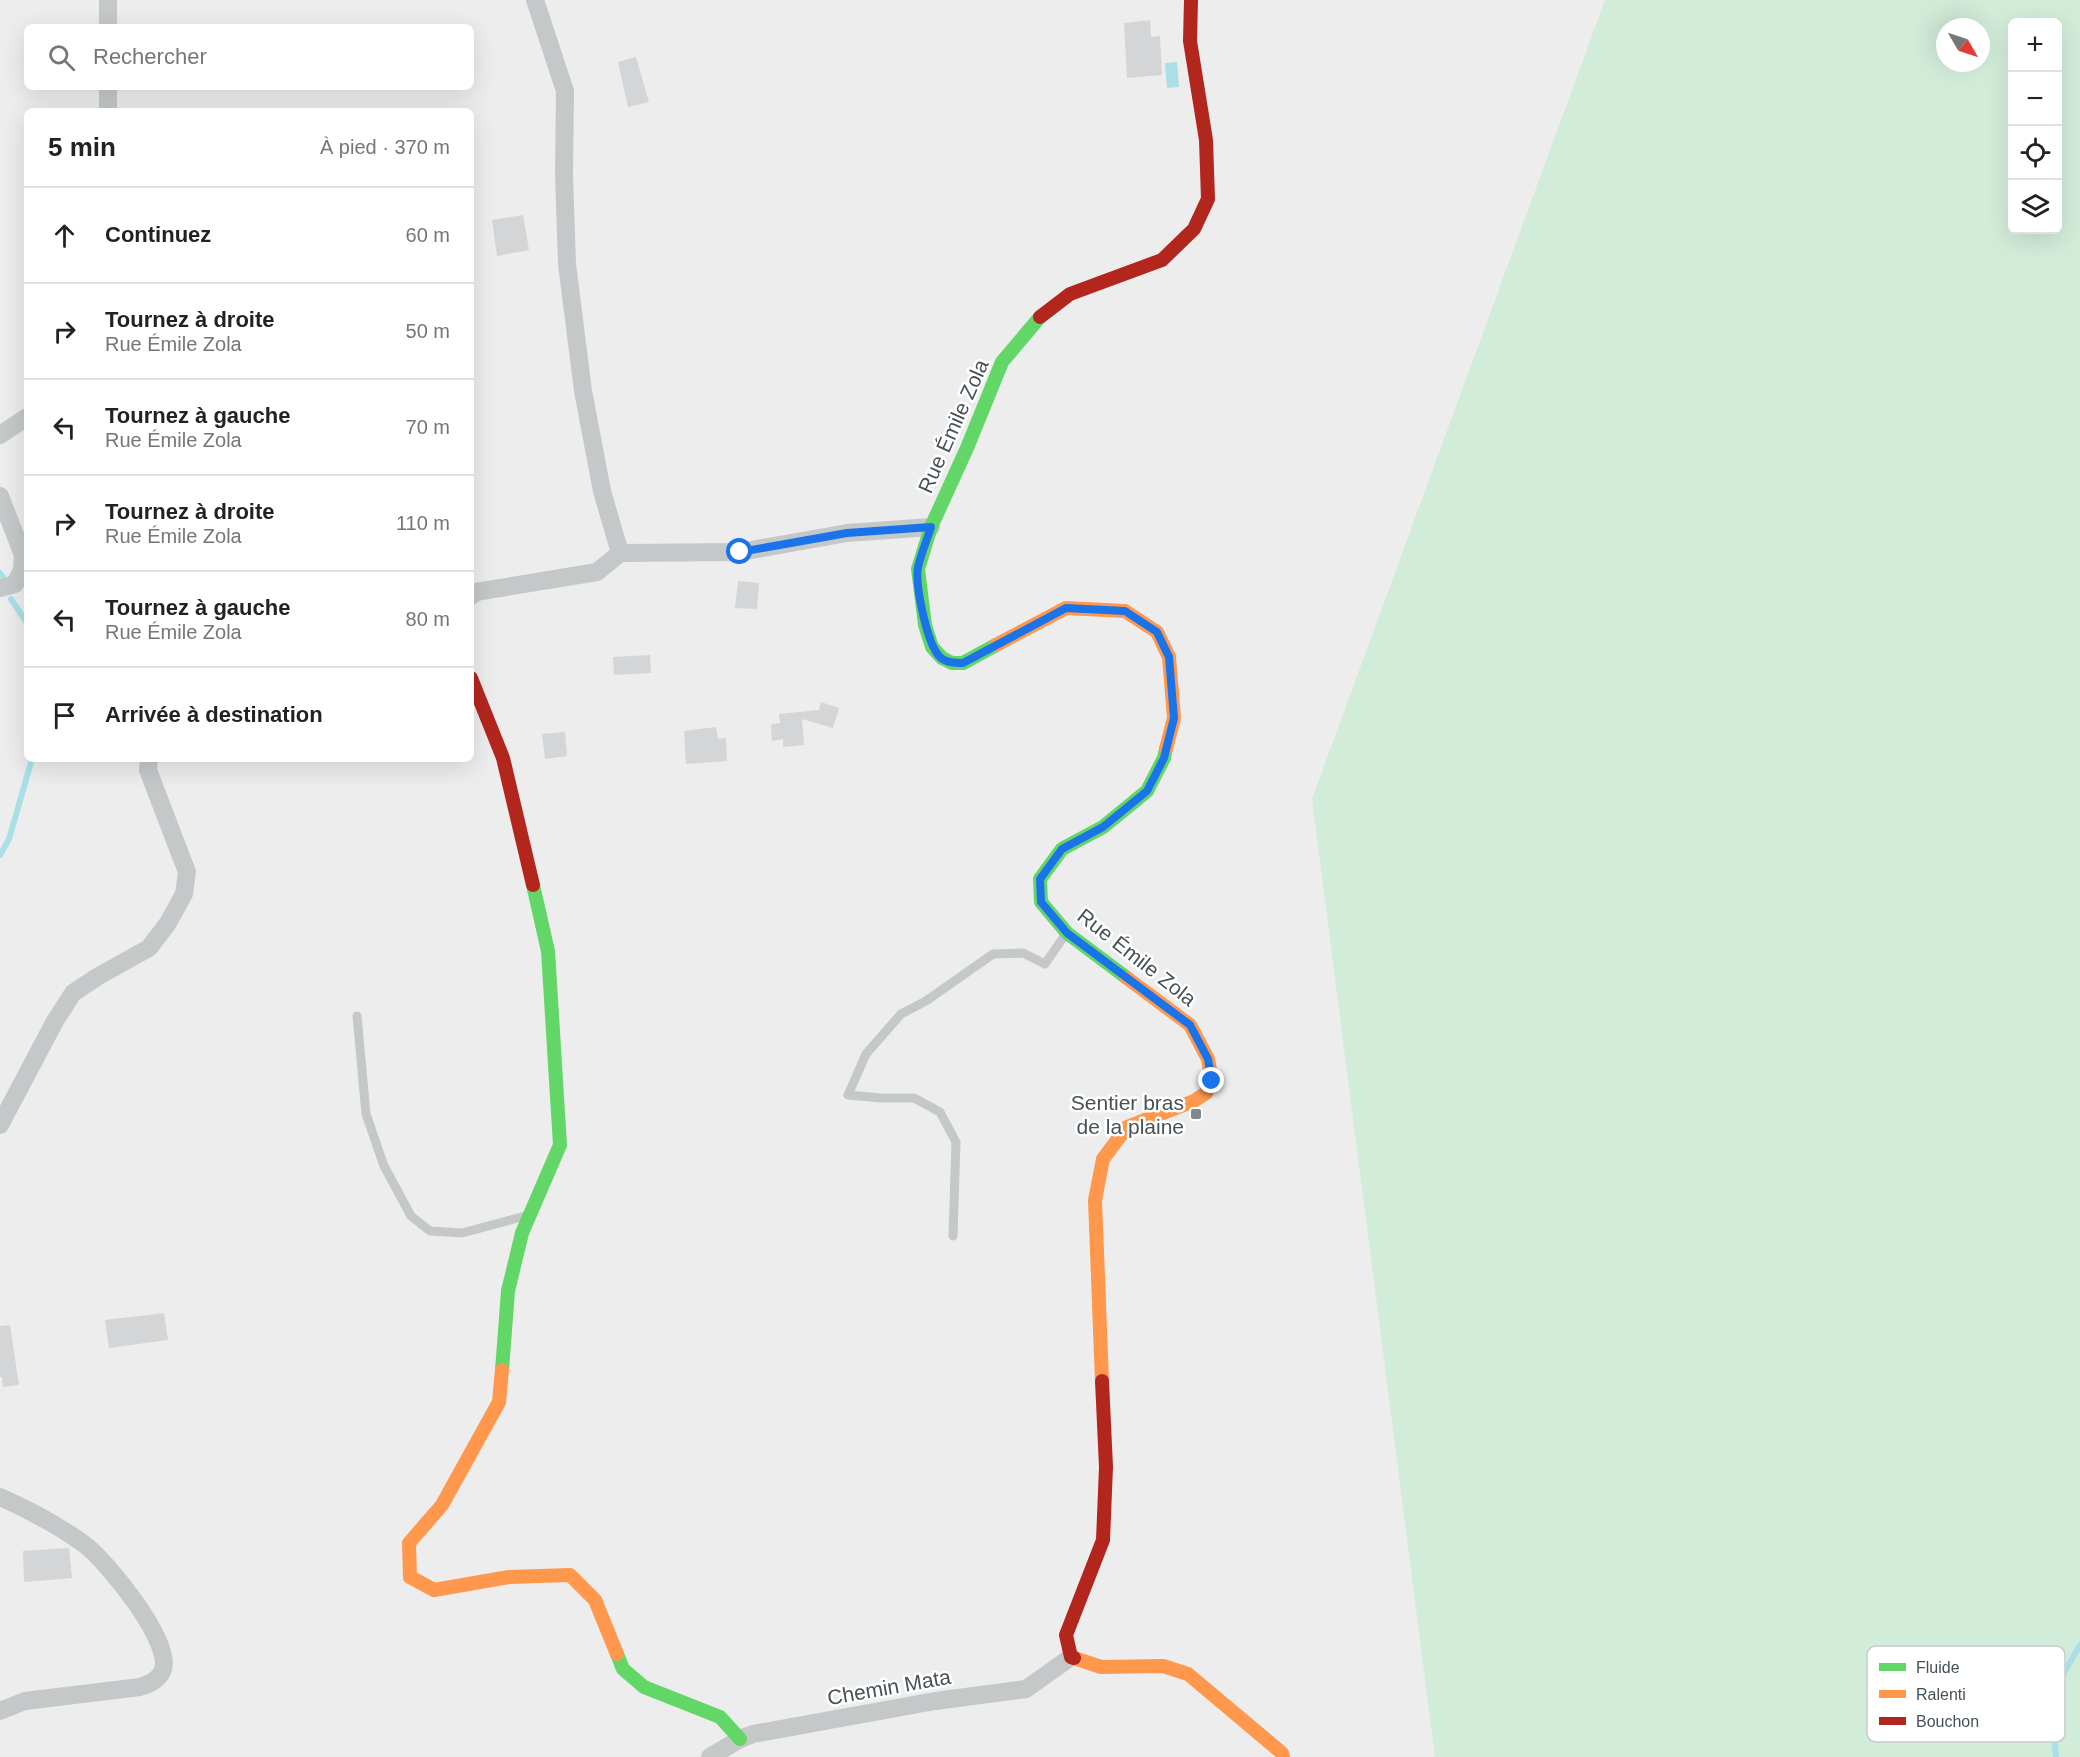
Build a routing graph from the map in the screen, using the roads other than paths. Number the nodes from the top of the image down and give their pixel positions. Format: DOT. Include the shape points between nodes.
graph roads {
  1 [pos="108,0"];
  2 [pos="535,0"];
  3 [pos="1191,0"];
  4 [pos="108,24"];
  5 [pos="108,90"];
  6 [pos="108,108"];
  7 [pos="24,419"];
  8 [pos="0,435"];
  9 [pos="0,496"];
  10 [pos="931,527"];
  11 [pos="620,553"];
  12 [pos="0,588"];
  13 [pos="474,594"];
  14 [pos="474,686"];
  15 [pos="149,762"];
  16 [pos="1067,933"];
  17 [pos="357,1016"];
  18 [pos="0,1125"];
  19 [pos="530,1215"];
  20 [pos="953,1236"];
  21 [pos="0,1497"];
  22 [pos="1071,1657"];
  23 [pos="0,1711"];
  24 [pos="740,1739"];
  25 [pos="710,1757"];
  26 [pos="1283,1757"];
  1 -- 4 [label="street"];
  2 -- 11 [label="street" via="565,91 567,264 583,391 602,491"];
  3 -- 10 [label="main road, Rue Émile Zola" via="1190,41 1206,140 1208,199 1194,229 1162,260 1070,294 1036,320 1002,362"];
  5 -- 6 [label="street"];
  7 -- 8 [label="street"];
  9 -- 12 [label="street" via="23,555 22,570 15,584"];
  10 -- 11 [label="street" via="847,533 740,552"];
  10 -- 16 [label="main road, Rue Émile Zola" via="918,569 925,625 932,647 942,658 963,663 1066,608 1125,611 1157,632 1169,657 1174,718 1164,758 1147,791 1103,827 1062,849 1040,879 1041,902"];
  11 -- 13 [label="street" via="597,572"];
  14 -- 19 [label="main road" via="503,758 548,951 560,1145"];
  15 -- 18 [label="street" via="148,770 187,872 184,894 149,948 73,993"];
  16 -- 20 [label="lane" via="1045,964 1023,952 993,954 901,1014 866,1054 848,1095 914,1098 940,1112 956,1142"];
  16 -- 22 [label="main road, Rue Émile Zola" via="1190,1025 1208,1059 1212,1081 1206,1093 1194,1101 1127,1127 1103,1159 1095,1200 1106,1467 1103,1540 1066,1635"];
  17 -- 19 [label="lane" via="366,1114 384,1166 411,1216 430,1232 462,1233"];
  19 -- 24 [label="main road" via="508,1291 499,1402 442,1505 409,1543 410,1577 434,1590 509,1577 570,1575 595,1600 624,1669 644,1687 720,1716"];
  21 -- 23 [label="street" via="85,1545 144,1614 165,1659 163,1671 155,1681 140,1687 26,1701"];
  22 -- 24 [label="street, Chemin Mata" via="1026,1689 934,1701"];
  22 -- 26 [label="main road" via="1101,1667 1163,1666 1188,1674"];
  24 -- 25 [label="street, Chemin Mata"];
}
